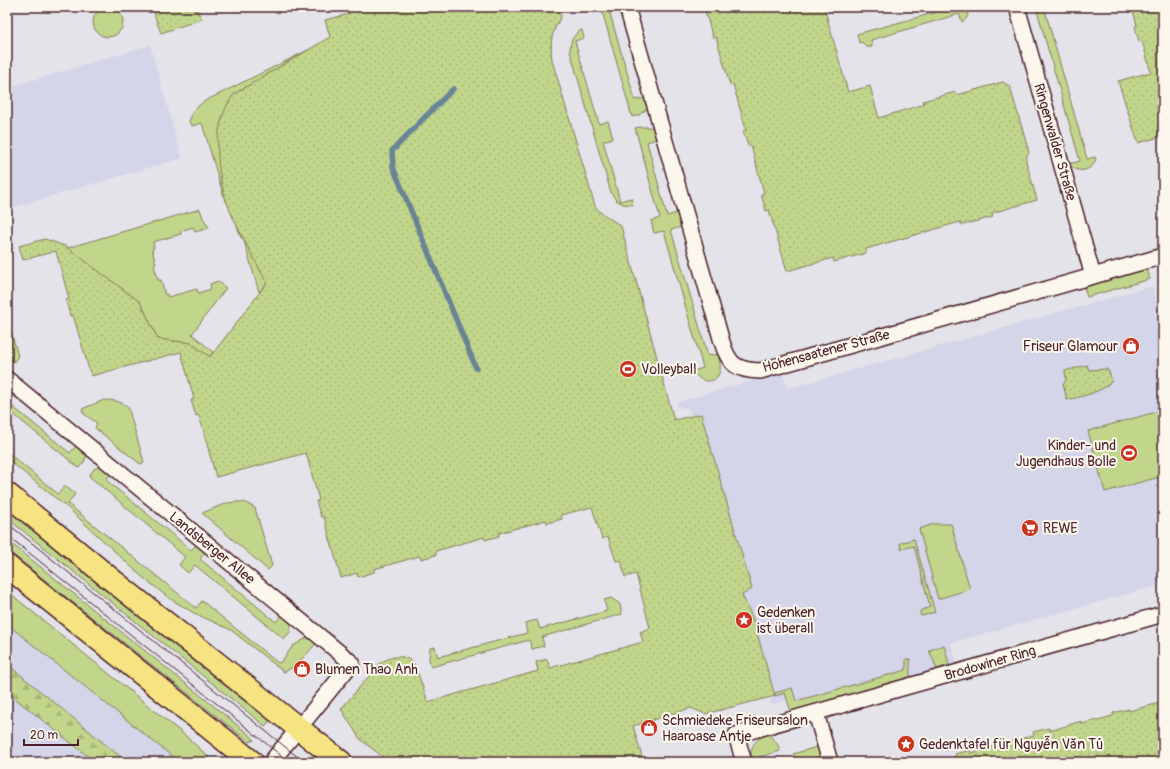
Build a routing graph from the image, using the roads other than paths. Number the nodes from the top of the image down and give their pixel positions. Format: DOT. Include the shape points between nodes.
graph roads {
  1 [pos="627,7"];
  2 [pos="1017,7"];
  3 [pos="1163,256"];
  4 [pos="1093,276"];
  5 [pos="7,379"];
  6 [pos="7,494"];
  7 [pos="7,566"];
  8 [pos="1163,614"];
  9 [pos="816,713"];
  10 [pos="298,728"];
  11 [pos="252,762"];
  12 [pos="271,762"];
  13 [pos="341,762"];
  14 [pos="744,762"];
  15 [pos="830,762"];
  1 -- 4 [label="street, Hohensaatener Straße" via="722,342 726,355 736,366 760,371"];
  2 -- 4 [label="street, Ringenwalder Straße"];
  3 -- 4 [label="street, Hohensaatener Straße"];
  5 -- 10 [label="street, Landsberger Allee" via="352,663"];
  6 -- 10 [label="main road"];
  7 -- 11 [label="main road"];
  8 -- 9 [label="street, Brodowiner Ring"];
  9 -- 14 [label="street, Brodowiner Ring" via="736,735"];
  9 -- 15 [label="street"];
  10 -- 12 [label="street, Landsberger Allee"];
  10 -- 13 [label="main road"];
}
